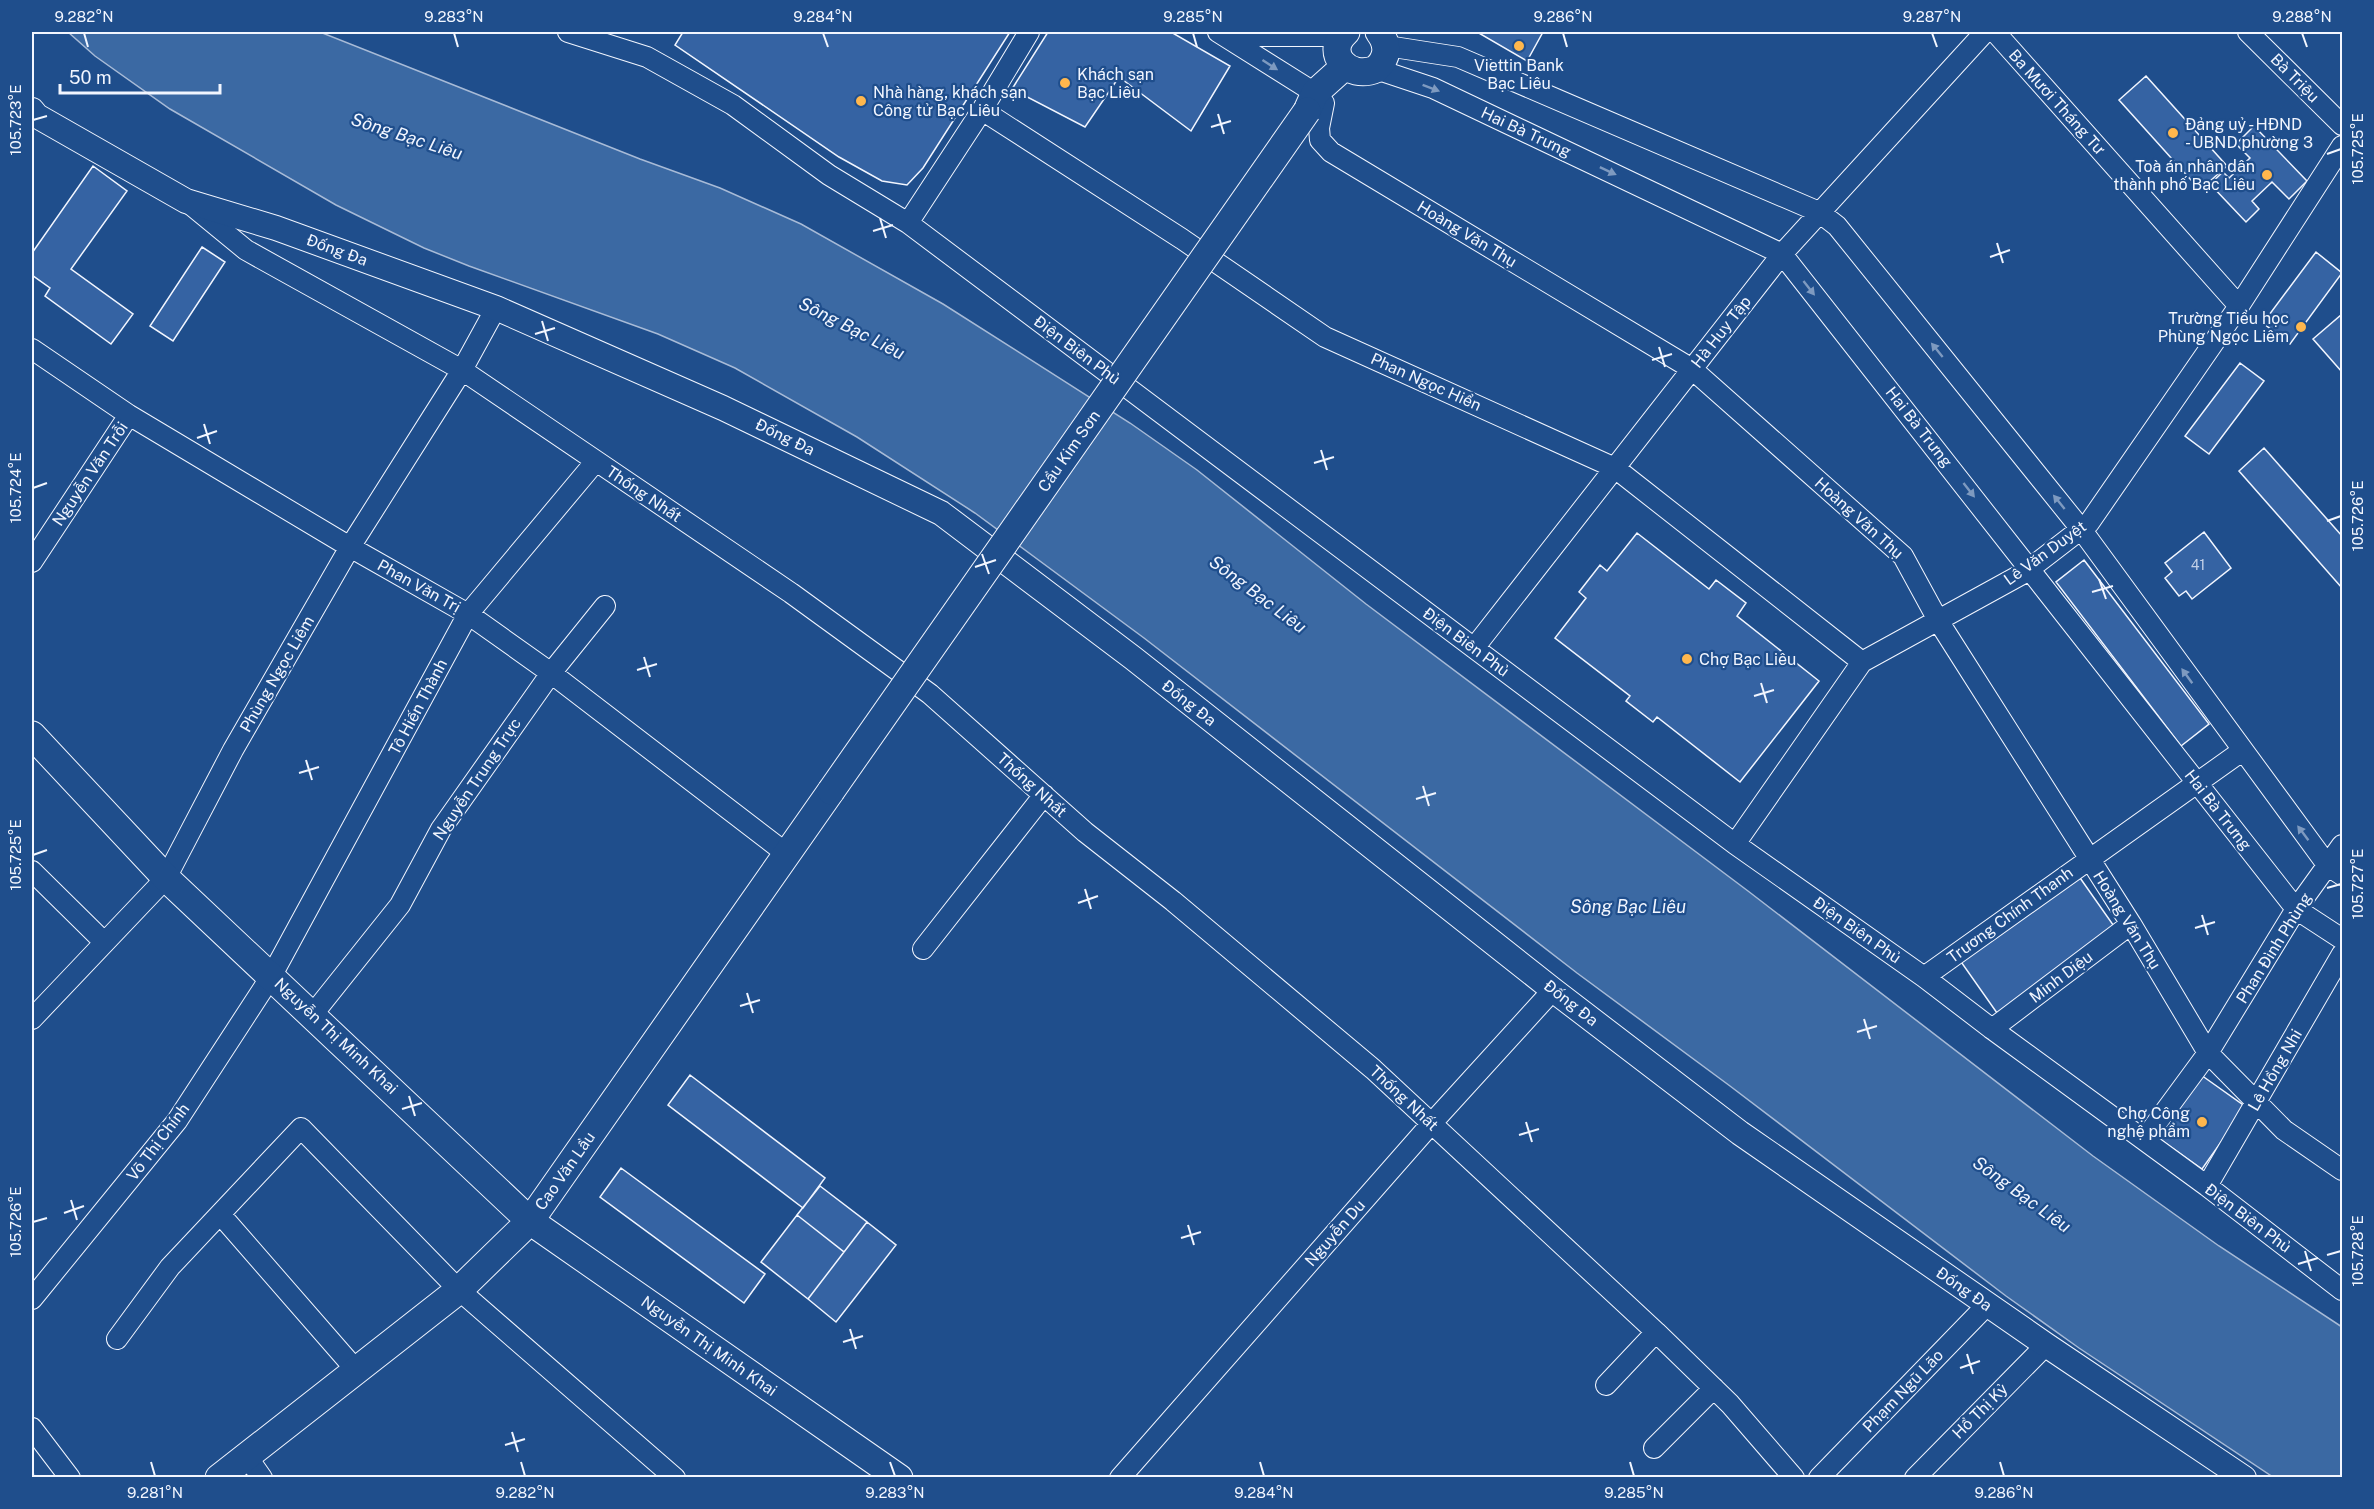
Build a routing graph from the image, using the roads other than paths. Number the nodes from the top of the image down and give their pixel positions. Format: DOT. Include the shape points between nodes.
graph roads {
  1 [pos="568,32"];
  2 [pos="1029,32"];
  3 [pos="1985,32"];
  4 [pos="1995,32"];
  5 [pos="2248,32"];
  6 [pos="1222,34"];
  7 [pos="1343,34"];
  8 [pos="1383,44"];
  9 [pos="1345,66"];
  10 [pos="1311,102"];
  11 [pos="982,110"];
  12 [pos="33,116"];
  13 [pos="2343,125"];
  14 [pos="2343,146"];
  15 [pos="186,201"];
  16 [pos="1819,212"];
  17 [pos="908,223"];
  18 [pos="1782,254"];
  19 [pos="2239,306"];
  20 [pos="496,308"];
  21 [pos="32,349"];
  22 [pos="1692,369"];
  23 [pos="462,370"];
  24 [pos="129,416"];
  25 [pos="596,461"];
  26 [pos="1615,468"];
  27 [pos="2081,529"];
  28 [pos="350,547"];
  29 [pos="32,562"];
  30 [pos="2031,568"];
  31 [pos="605,606"];
  32 [pos="468,614"];
  33 [pos="1939,622"];
  34 [pos="1474,648"];
  35 [pos="1862,663"];
  36 [pos="551,672"];
  37 [pos="32,735"];
  38 [pos="2242,751"];
  39 [pos="2196,784"];
  40 [pos="831,791"];
  41 [pos="1044,795"];
  42 [pos="1735,844"];
  43 [pos="2343,845"];
  44 [pos="787,854"];
  45 [pos="2089,859"];
  46 [pos="2335,870"];
  47 [pos="32,871"];
  48 [pos="166,878"];
  49 [pos="2296,909"];
  50 [pos="2131,924"];
  51 [pos="2343,939"];
  52 [pos="104,941"];
  53 [pos="922,949"];
  54 [pos="2343,954"];
  55 [pos="272,975"];
  56 [pos="1924,976"];
  57 [pos="1553,990"];
  58 [pos="313,1014"];
  59 [pos="32,1019"];
  60 [pos="1992,1029"];
  61 [pos="2208,1053"];
  62 [pos="2256,1103"];
  63 [pos="1431,1124"];
  64 [pos="2144,1140"];
  65 [pos="2343,1170"];
  66 [pos="2207,1186"];
  67 [pos="220,1214"];
  68 [pos="530,1221"];
  69 [pos="459,1290"];
  70 [pos="2343,1290"];
  71 [pos="32,1299"];
  72 [pos="1987,1305"];
  73 [pos="1656,1332"];
  74 [pos="117,1339"];
  75 [pos="2046,1345"];
  76 [pos="356,1370"];
  77 [pos="1606,1385"];
  78 [pos="1714,1388"];
  79 [pos="32,1428"];
  80 [pos="1654,1448"];
  81 [pos="246,1455"];
  82 [pos="70,1478"];
  83 [pos="219,1478"];
  84 [pos="262,1478"];
  85 [pos="675,1478"];
  86 [pos="899,1478"];
  87 [pos="1120,1478"];
  88 [pos="1794,1478"];
  89 [pos="1819,1478"];
  90 [pos="1916,1478"];
  91 [pos="2244,1478"];
  1 -- 17 [label="street, Điện Biên Phủ" via="647,57 733,105 829,175"];
  2 -- 11 [label="street"];
  3 -- 16 [label="street, Hà Huy Tập"];
  4 -- 19 [label="street, Ba Mươi Tháng Tư"];
  5 -- 13 [label="street, Bà Triệu"];
  6 -- 7 [label="street"];
  6 -- 10 [label="street, one-way"];
  7 -- 9 [label="main road" via="1338,51"];
  8 -- 9 [label="main road" via="1359,73"];
  8 -- 16 [label="street" via="1458,57"];
  8 -- 18 [label="street, Hai Bà Trưng, one-way" via="1434,88"];
  9 -- 10 [label="main road, Cầu Kim Sơn"];
  10 -- 22 [label="street, Hoàng Văn Thụ" via="1324,103 1320,140 1331,152"];
  10 -- 40 [label="main road, Cầu Kim Sơn, bridge"];
  11 -- 17 [label="street"];
  11 -- 26 [label="street, Phan Ngọc Hiển" via="1325,337"];
  12 -- 15 [label="street, Đống Đa"];
  14 -- 19 [label="street, Lê Văn Duyệt"];
  15 -- 20 [label="street, Đống Đa" via="276,228"];
  15 -- 23 [label="street, Thống Nhất" via="246,250"];
  16 -- 18 [label="street, Hà Huy Tập"];
  27 -- 16 [label="street, one-way" via="1837,226"];
  17 -- 34 [label="street, Điện Biên Phủ"];
  18 -- 22 [label="street, Hà Huy Tập"];
  18 -- 30 [label="street, Hai Bà Trưng, one-way"];
  19 -- 27 [label="street, Lê Văn Duyệt" via="2089,523"];
  20 -- 23 [label="street, Phùng Ngọc Liêm"];
  20 -- 57 [label="street, Đống Đa" via="723,408 941,513 1133,658"];
  21 -- 24 [label="street, Phan Văn Trị"];
  22 -- 26 [label="street, Hà Huy Tập"];
  22 -- 33 [label="street, Hoàng Văn Thụ" via="1903,556"];
  23 -- 25 [label="street, Thống Nhất"];
  23 -- 28 [label="street, Phùng Ngọc Liêm"];
  24 -- 28 [label="street, Phan Văn Trị"];
  24 -- 29 [label="street, Nguyễn Văn Trỗi"];
  25 -- 32 [label="street, Tô Hiến Thành"];
  25 -- 41 [label="street, Thống Nhất" via="930,694"];
  26 -- 34 [label="street, Hà Huy Tập"];
  26 -- 35 [label="street, Phan Ngọc Hiển"];
  27 -- 30 [label="street, Lê Văn Duyệt"];
  38 -- 27 [label="street, one-way"];
  28 -- 32 [label="street, Phan Văn Trị"];
  28 -- 48 [label="street, Phùng Ngọc Liêm"];
  30 -- 33 [label="street, Lê Văn Duyệt"];
  30 -- 39 [label="street, Hai Bà Trưng"];
  31 -- 36 [label="street, Nguyễn Trung Trực"];
  32 -- 36 [label="street, Phan Văn Trị"];
  32 -- 55 [label="street, Tô Hiến Thành"];
  33 -- 35 [label="street, Lê Văn Duyệt"];
  33 -- 45 [label="street, Hoàng Văn Thụ"];
  34 -- 42 [label="street, Điện Biên Phủ"];
  35 -- 42 [label="street, Lê Văn Duyệt"];
  36 -- 44 [label="street, Phan Văn Trị"];
  36 -- 58 [label="street, Nguyễn Trung Trực" via="441,829 400,905"];
  37 -- 48 [label="main road, Nguyễn Thị Minh Khai"];
  38 -- 39 [label="street, Trương Chính Thanh"];
  46 -- 38 [label="street, one-way"];
  39 -- 45 [label="street, Trương Chính Thanh"];
  39 -- 49 [label="street, Hai Bà Trưng"];
  40 -- 44 [label="main road, Cao Văn Lầu"];
  41 -- 53 [label="street"];
  41 -- 63 [label="street, Thống Nhất" via="1364,1061"];
  42 -- 56 [label="street, Điện Biên Phủ"];
  43 -- 46 [label="street, Phan Đình Phùng"];
  44 -- 68 [label="main road, Cao Văn Lầu"];
  45 -- 50 [label="street, Hoàng Văn Thụ"];
  45 -- 56 [label="street, Trương Chính Thanh"];
  46 -- 49 [label="street, Phan Đình Phùng"];
  47 -- 52 [label="street"];
  48 -- 52 [label="street, Phùng Ngọc Liêm"];
  48 -- 55 [label="main road, Nguyễn Thị Minh Khai"];
  49 -- 51 [label="street, Hai Bà Trưng"];
  49 -- 61 [label="street, Phan Đình Phùng"];
  50 -- 60 [label="street, Minh Diệu"];
  50 -- 61 [label="street, Hoàng Văn Thụ"];
  52 -- 59 [label="street, Phùng Ngọc Liêm"];
  54 -- 62 [label="street, Lê Hồng Nhi"];
  55 -- 58 [label="main road, Nguyễn Thị Minh Khai"];
  55 -- 71 [label="street, Võ Thị Chính" via="177,1121"];
  56 -- 60 [label="street, Điện Biên Phủ"];
  57 -- 63 [label="street, Nguyễn Du"];
  57 -- 72 [label="street, Đống Đa" via="1740,1133"];
  58 -- 68 [label="main road, Nguyễn Thị Minh Khai"];
  60 -- 64 [label="street, Điện Biên Phủ"];
  61 -- 62 [label="street, Hoàng Văn Thụ"];
  61 -- 64 [label="street, Phan Đình Phùng"];
  62 -- 65 [label="street, Hoàng Văn Thụ" via="2284,1130"];
  62 -- 66 [label="street, Lê Hồng Nhi"];
  63 -- 73 [label="street, Thống Nhất"];
  63 -- 87 [label="street, Nguyễn Du"];
  64 -- 66 [label="street, Điện Biên Phủ"];
  66 -- 70 [label="street, Điện Biên Phủ"];
  67 -- 69 [label="street" via="301,1128"];
  67 -- 74 [label="street" via="170,1267"];
  67 -- 76 [label="street"];
  68 -- 69 [label="main road, Cao Văn Lầu"];
  68 -- 86 [label="main road, Nguyễn Thị Minh Khai"];
  69 -- 76 [label="main road, Cao Văn Lầu"];
  69 -- 85 [label="street"];
  72 -- 75 [label="street, Đống Đa"];
  72 -- 89 [label="street, Phạm Ngũ Lão"];
  73 -- 77 [label="street"];
  73 -- 78 [label="street, Thống Nhất"];
  75 -- 90 [label="street, Hồ Thị Kỷ"];
  75 -- 91 [label="street, Đống Đa"];
  76 -- 81 [label="main road, Cao Văn Lầu"];
  78 -- 80 [label="street"];
  78 -- 88 [label="street, Thống Nhất"];
  79 -- 82 [label="street"];
  81 -- 83 [label="main road, Cao Văn Lầu"];
  81 -- 84 [label="street"];
}
